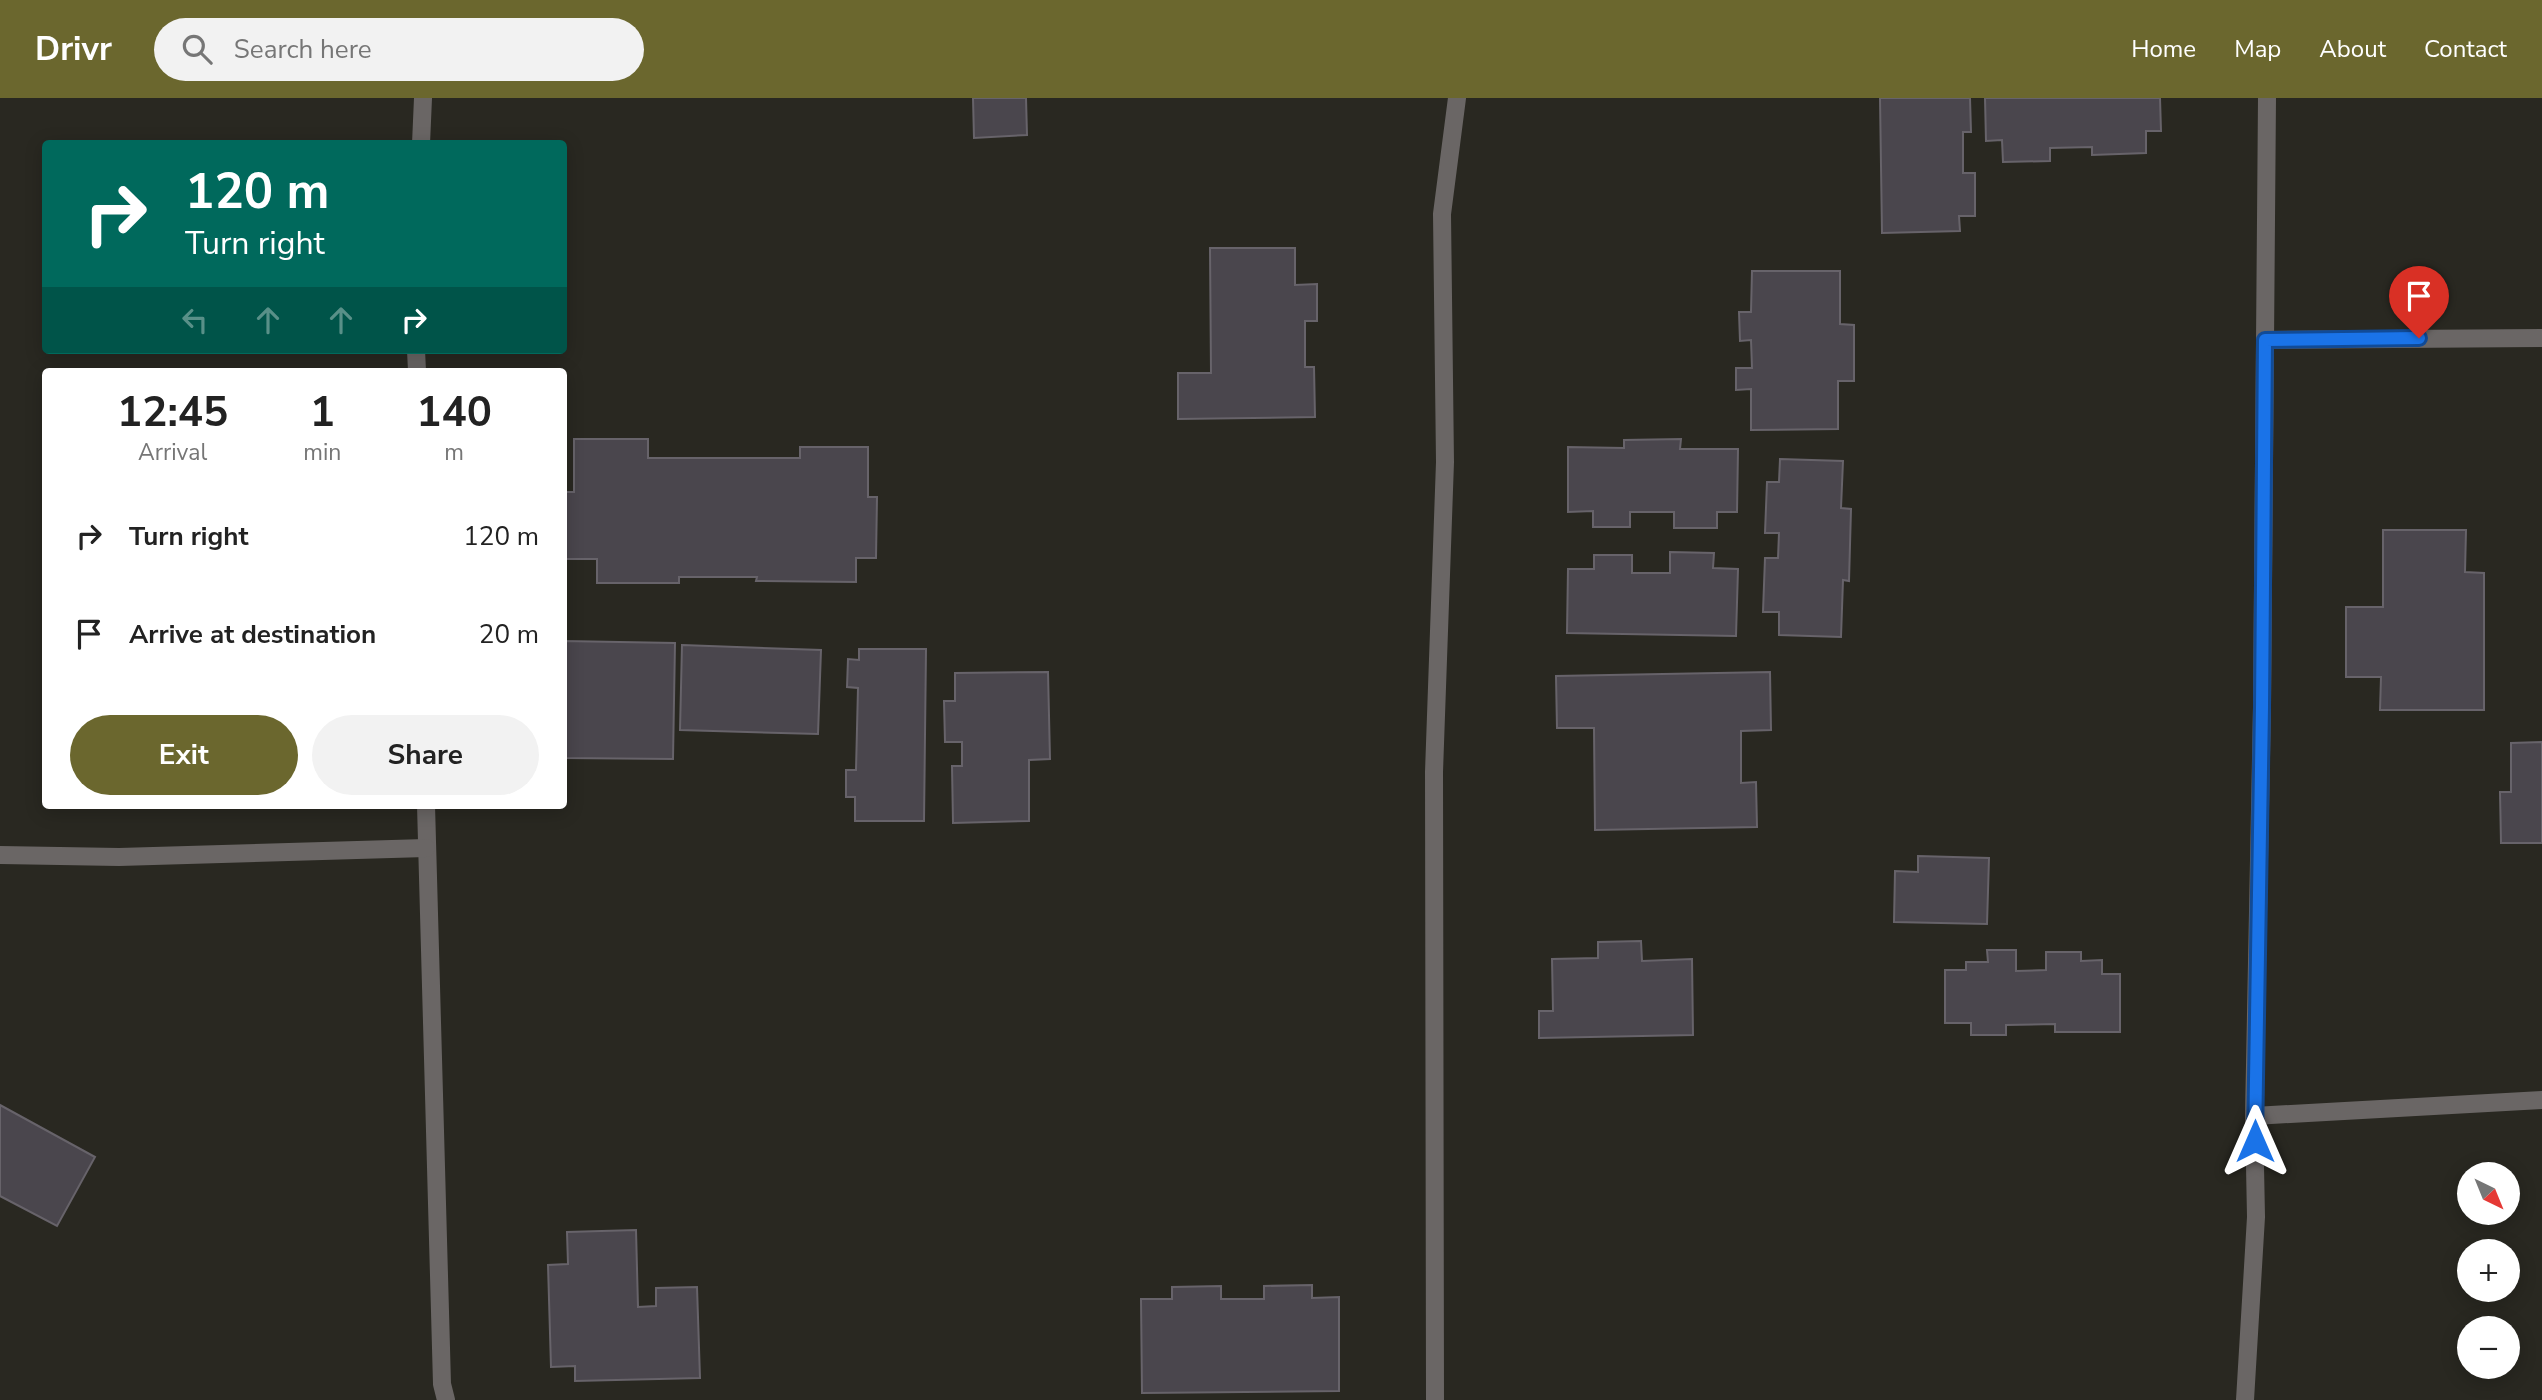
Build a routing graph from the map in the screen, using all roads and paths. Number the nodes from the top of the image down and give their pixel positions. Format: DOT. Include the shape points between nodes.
graph roads {
  1 [pos="424,98"];
  2 [pos="1457,98"];
  3 [pos="2267,98"];
  4 [pos="421,140"];
  5 [pos="2542,338"];
  6 [pos="2265,340"];
  7 [pos="426,809"];
  8 [pos="426,848"];
  9 [pos="0,855"];
  10 [pos="2542,1100"];
  11 [pos="2254,1116"];
  12 [pos="446,1400"];
  13 [pos="1435,1400"];
  14 [pos="2245,1400"];
  1 -- 4 [label="street"];
  2 -- 13 [label="street" via="1442,214 1445,462 1434,772"];
  3 -- 6 [label="street"];
  5 -- 6 [label="street"];
  6 -- 11 [label="street"];
  7 -- 8 [label="street"];
  8 -- 9 [label="street" via="119,857"];
  8 -- 12 [label="street"];
  10 -- 11 [label="street"];
  11 -- 14 [label="street" via="2256,1217"];
}
